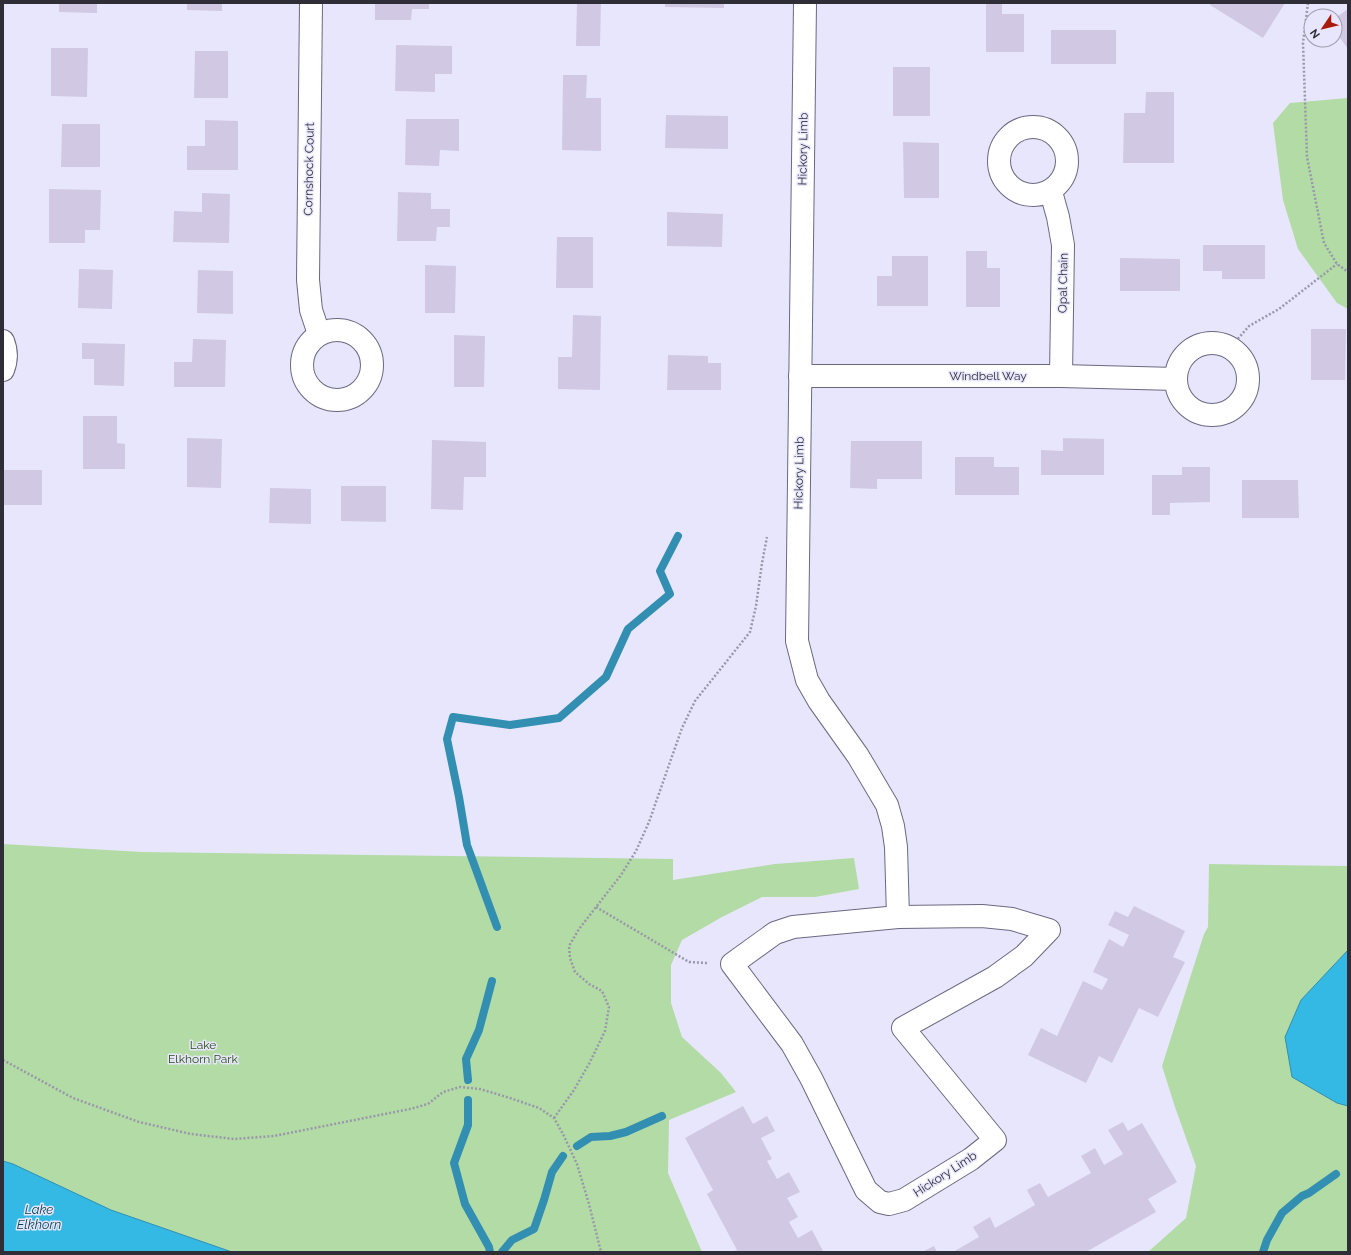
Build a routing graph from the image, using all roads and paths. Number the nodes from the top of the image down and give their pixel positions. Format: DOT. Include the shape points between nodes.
graph roads {
  1 [pos="311,3"];
  2 [pos="805,3"];
  3 [pos="1308,3"];
  4 [pos="1051,192"];
  5 [pos="1337,264"];
  6 [pos="1348,272"];
  7 [pos="320,334"];
  8 [pos="3,341"];
  9 [pos="1230,348"];
  10 [pos="3,370"];
  11 [pos="800,376"];
  12 [pos="1061,376"];
  13 [pos="1176,379"];
  14 [pos="767,537"];
  15 [pos="596,907"];
  16 [pos="898,917"];
  17 [pos="732,964"];
  18 [pos="3,1060"];
  19 [pos="554,1118"];
  20 [pos="601,1252"];
  1 -- 7 [label="street, Cornshock Court" via="308,280 311,310"];
  2 -- 11 [label="street, Hickory Limb"];
  3 -- 5 [label="path" via="1303,43 1307,157 1324,243"];
  4 -- 12 [label="street, Opal Chain" via="1063,245"];
  5 -- 6 [label="path"];
  5 -- 9 [label="path" via="1279,309 1249,326"];
  8 -- 10 [label="street" via="6,363"];
  9 -- 13 [label="street" via="1221,344 1200,345 1187,353 1179,364"];
  9 -- 13 [label="street" via="1241,357 1248,369 1249,383 1246,394 1238,406 1227,413 1212,416 1194,410 1184,402"];
  11 -- 12 [label="street, Windbell Way"];
  11 -- 16 [label="street, Hickory Limb" via="797,641 807,680 862,763 886,805 896,847"];
  12 -- 13 [label="street, Windbell Way"];
  14 -- 15 [label="path" via="750,632 695,701 682,728 636,852"];
  15 -- 17 [label="path" via="689,962"];
  15 -- 19 [label="path" via="569,946 575,972 602,991 609,1007 605,1031 574,1090"];
  16 -- 17 [label="street, Hickory Limb" via="793,927 775,933"];
  16 -- 17 [label="street, Hickory Limb" via="982,916 1012,919 1049,930 1024,956 995,977 903,1028 995,1140 971,1159 904,1200 889,1204 880,1202 866,1190 792,1044"];
  18 -- 19 [label="path" via="73,1098 139,1122 191,1134 234,1139 274,1136 410,1109 428,1104 443,1092 460,1087 510,1098 540,1108"];
  19 -- 20 [label="path" via="577,1164"];
}
